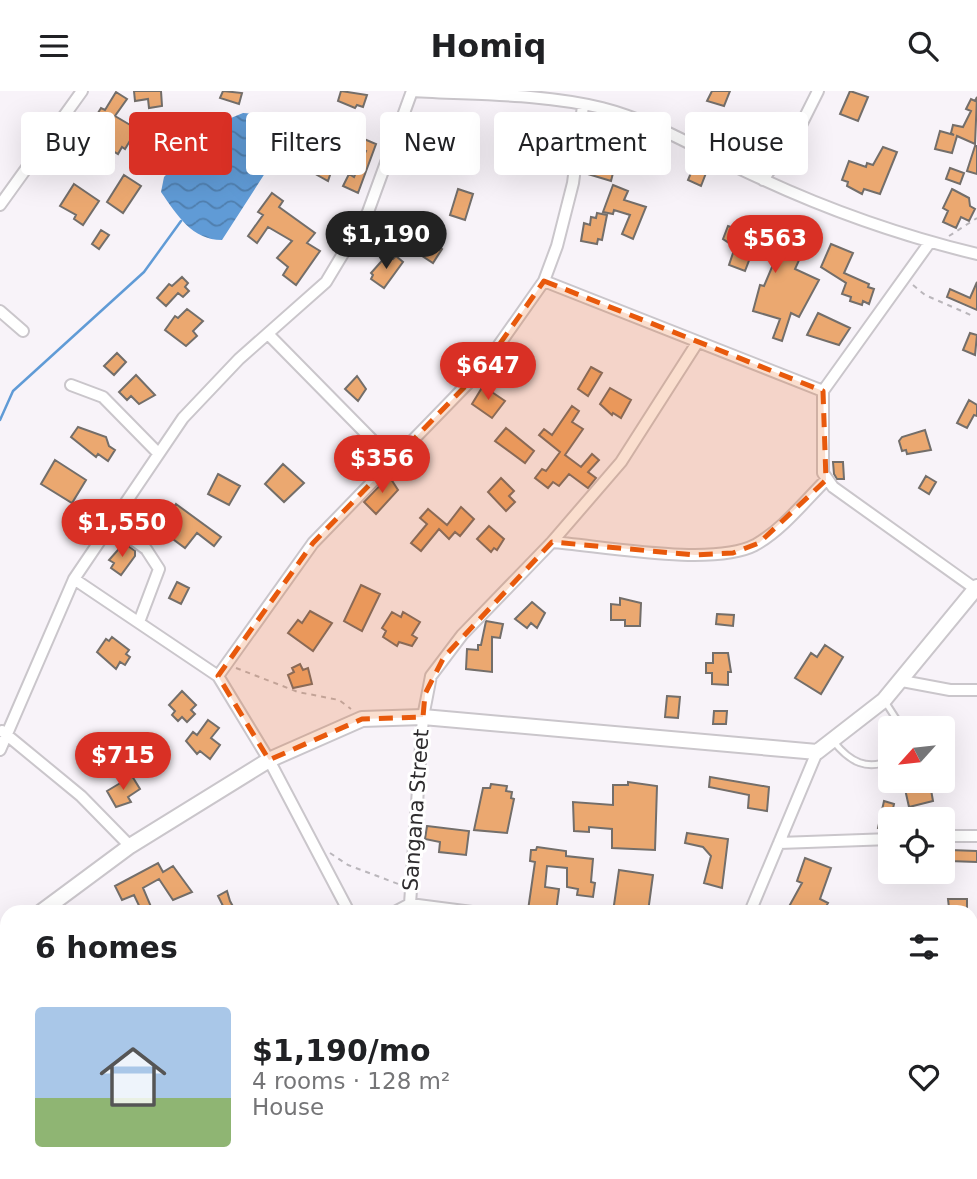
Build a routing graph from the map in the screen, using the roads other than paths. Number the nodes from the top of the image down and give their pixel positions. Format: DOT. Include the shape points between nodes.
graph roads {
  1 [pos="81,91"];
  2 [pos="412,91"];
  3 [pos="818,91"];
  4 [pos="583,106"];
  5 [pos="763,180"];
  6 [pos="0,205"];
  7 [pos="930,242"];
  8 [pos="977,254"];
  9 [pos="544,281"];
  10 [pos="0,311"];
  11 [pos="23,331"];
  12 [pos="269,335"];
  13 [pos="697,343"];
  14 [pos="71,385"];
  15 [pos="823,391"];
  16 [pos="158,453"];
  17 [pos="394,461"];
  18 [pos="826,480"];
  19 [pos="110,523"];
  20 [pos="552,542"];
  21 [pos="74,579"];
  22 [pos="977,589"];
  23 [pos="139,622"];
  24 [pos="218,676"];
  25 [pos="902,681"];
  26 [pos="977,690"];
  27 [pos="884,700"];
  28 [pos="894,716"];
  29 [pos="423,717"];
  30 [pos="3,731"];
  31 [pos="833,742"];
  32 [pos="0,750"];
  33 [pos="817,752"];
  34 [pos="269,761"];
  35 [pos="878,766"];
  36 [pos="955,836"];
  37 [pos="977,836"];
  38 [pos="878,839"];
  39 [pos="779,843"];
  40 [pos="130,846"];
  41 [pos="410,904"];
  42 [pos="50,905"];
  43 [pos="345,905"];
  44 [pos="418,905"];
  45 [pos="753,905"];
  1 -- 6 [label="street"];
  2 -- 4 [label="street" via="546,96"];
  2 -- 12 [label="street" via="368,212 326,282"];
  3 -- 5 [label="street"];
  4 -- 5 [label="street" via="628,117"];
  4 -- 9 [label="street" via="573,183"];
  5 -- 7 [label="street"];
  7 -- 8 [label="street"];
  7 -- 15 [label="street"];
  9 -- 13 [label="street"];
  9 -- 17 [label="street" via="482,369"];
  10 -- 11 [label="street"];
  12 -- 16 [label="street" via="239,359 183,418"];
  12 -- 17 [label="street"];
  13 -- 15 [label="street"];
  13 -- 20 [label="street, Sangana Street" via="621,463"];
  14 -- 16 [label="street" via="103,397"];
  15 -- 18 [label="street"];
  16 -- 19 [label="street"];
  17 -- 24 [label="street" via="313,543"];
  18 -- 20 [label="street" via="774,531 733,553 695,555"];
  18 -- 22 [label="street"];
  19 -- 21 [label="street"];
  19 -- 23 [label="street" via="146,549 159,569"];
  20 -- 29 [label="street, Sangana Street" via="444,657 428,685"];
  21 -- 23 [label="street"];
  21 -- 30 [label="street"];
  22 -- 25 [label="street"];
  23 -- 24 [label="street"];
  24 -- 34 [label="street"];
  25 -- 26 [label="street"];
  25 -- 27 [label="street"];
  27 -- 28 [label="lane"];
  27 -- 31 [label="street"];
  29 -- 33 [label="street"];
  29 -- 34 [label="street" via="362,719"];
  29 -- 41 [label="street, Sangana Street"];
  30 -- 32 [label="street"];
  30 -- 40 [label="street" via="81,796"];
  31 -- 33 [label="street"];
  31 -- 35 [label="lane" via="847,756 866,766"];
  33 -- 39 [label="street"];
  34 -- 40 [label="street"];
  34 -- 43 [label="street"];
  36 -- 37 [label="street"];
  38 -- 39 [label="street"];
  39 -- 45 [label="street"];
  40 -- 42 [label="street"];
  41 -- 44 [label="street"];
}
